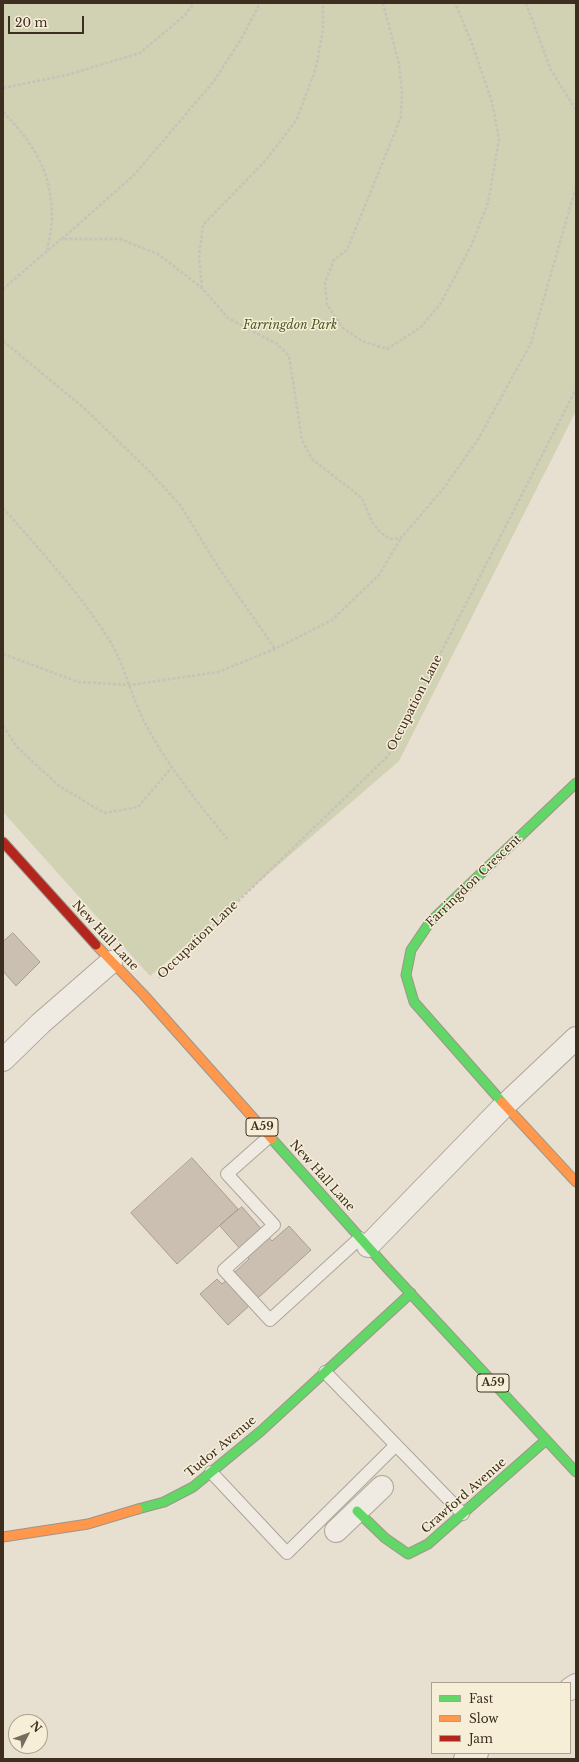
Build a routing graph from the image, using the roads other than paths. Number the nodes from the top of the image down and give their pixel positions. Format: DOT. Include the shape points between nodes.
graph roads {
  1 [pos="576,783"];
  2 [pos="3,842"];
  3 [pos="111,962"];
  4 [pos="576,1038"];
  5 [pos="3,1060"];
  6 [pos="505,1105"];
  7 [pos="270,1136"];
  8 [pos="576,1182"];
  9 [pos="364,1242"];
  10 [pos="411,1293"];
  11 [pos="325,1372"];
  12 [pos="546,1440"];
  13 [pos="396,1445"];
  14 [pos="211,1472"];
  15 [pos="576,1472"];
  16 [pos="382,1487"];
  17 [pos="357,1511"];
  18 [pos="463,1514"];
  19 [pos="336,1532"];
  20 [pos="3,1537"];
  21 [pos="476,1754"];
  22 [pos="465,1759"];
  1 -- 6 [label="main road, Farringdon Crescent" via="430,922 411,950 406,975 414,1002"];
  2 -- 3 [label="main road, New Hall Lane / A59"];
  3 -- 5 [label="street" via="40,1023"];
  3 -- 7 [label="main road, New Hall Lane / A59" via="143,994"];
  4 -- 6 [label="street"];
  6 -- 8 [label="main road, Farringdon Crescent"];
  6 -- 9 [label="street"];
  7 -- 9 [label="main road, New Hall Lane / A59"];
  7 -- 9 [label="lane" via="227,1174 274,1225 224,1270 270,1320"];
  9 -- 10 [label="main road, New Hall Lane / A59"];
  10 -- 11 [label="main road, Tudor Avenue"];
  10 -- 12 [label="main road, New Hall Lane / A59"];
  11 -- 13 [label="lane"];
  11 -- 14 [label="main road, Tudor Avenue"];
  12 -- 15 [label="main road, New Hall Lane / A59"];
  12 -- 18 [label="main road, Crawford Avenue"];
  13 -- 14 [label="lane" via="287,1553"];
  13 -- 18 [label="lane"];
  14 -- 20 [label="main road, Tudor Avenue" via="193,1487 164,1502 88,1524"];
  16 -- 17 [label="street"];
  17 -- 18 [label="main road, Crawford Avenue" via="385,1538 408,1554 428,1544"];
  17 -- 19 [label="street"];
  21 -- 22 [label="street"];
}
